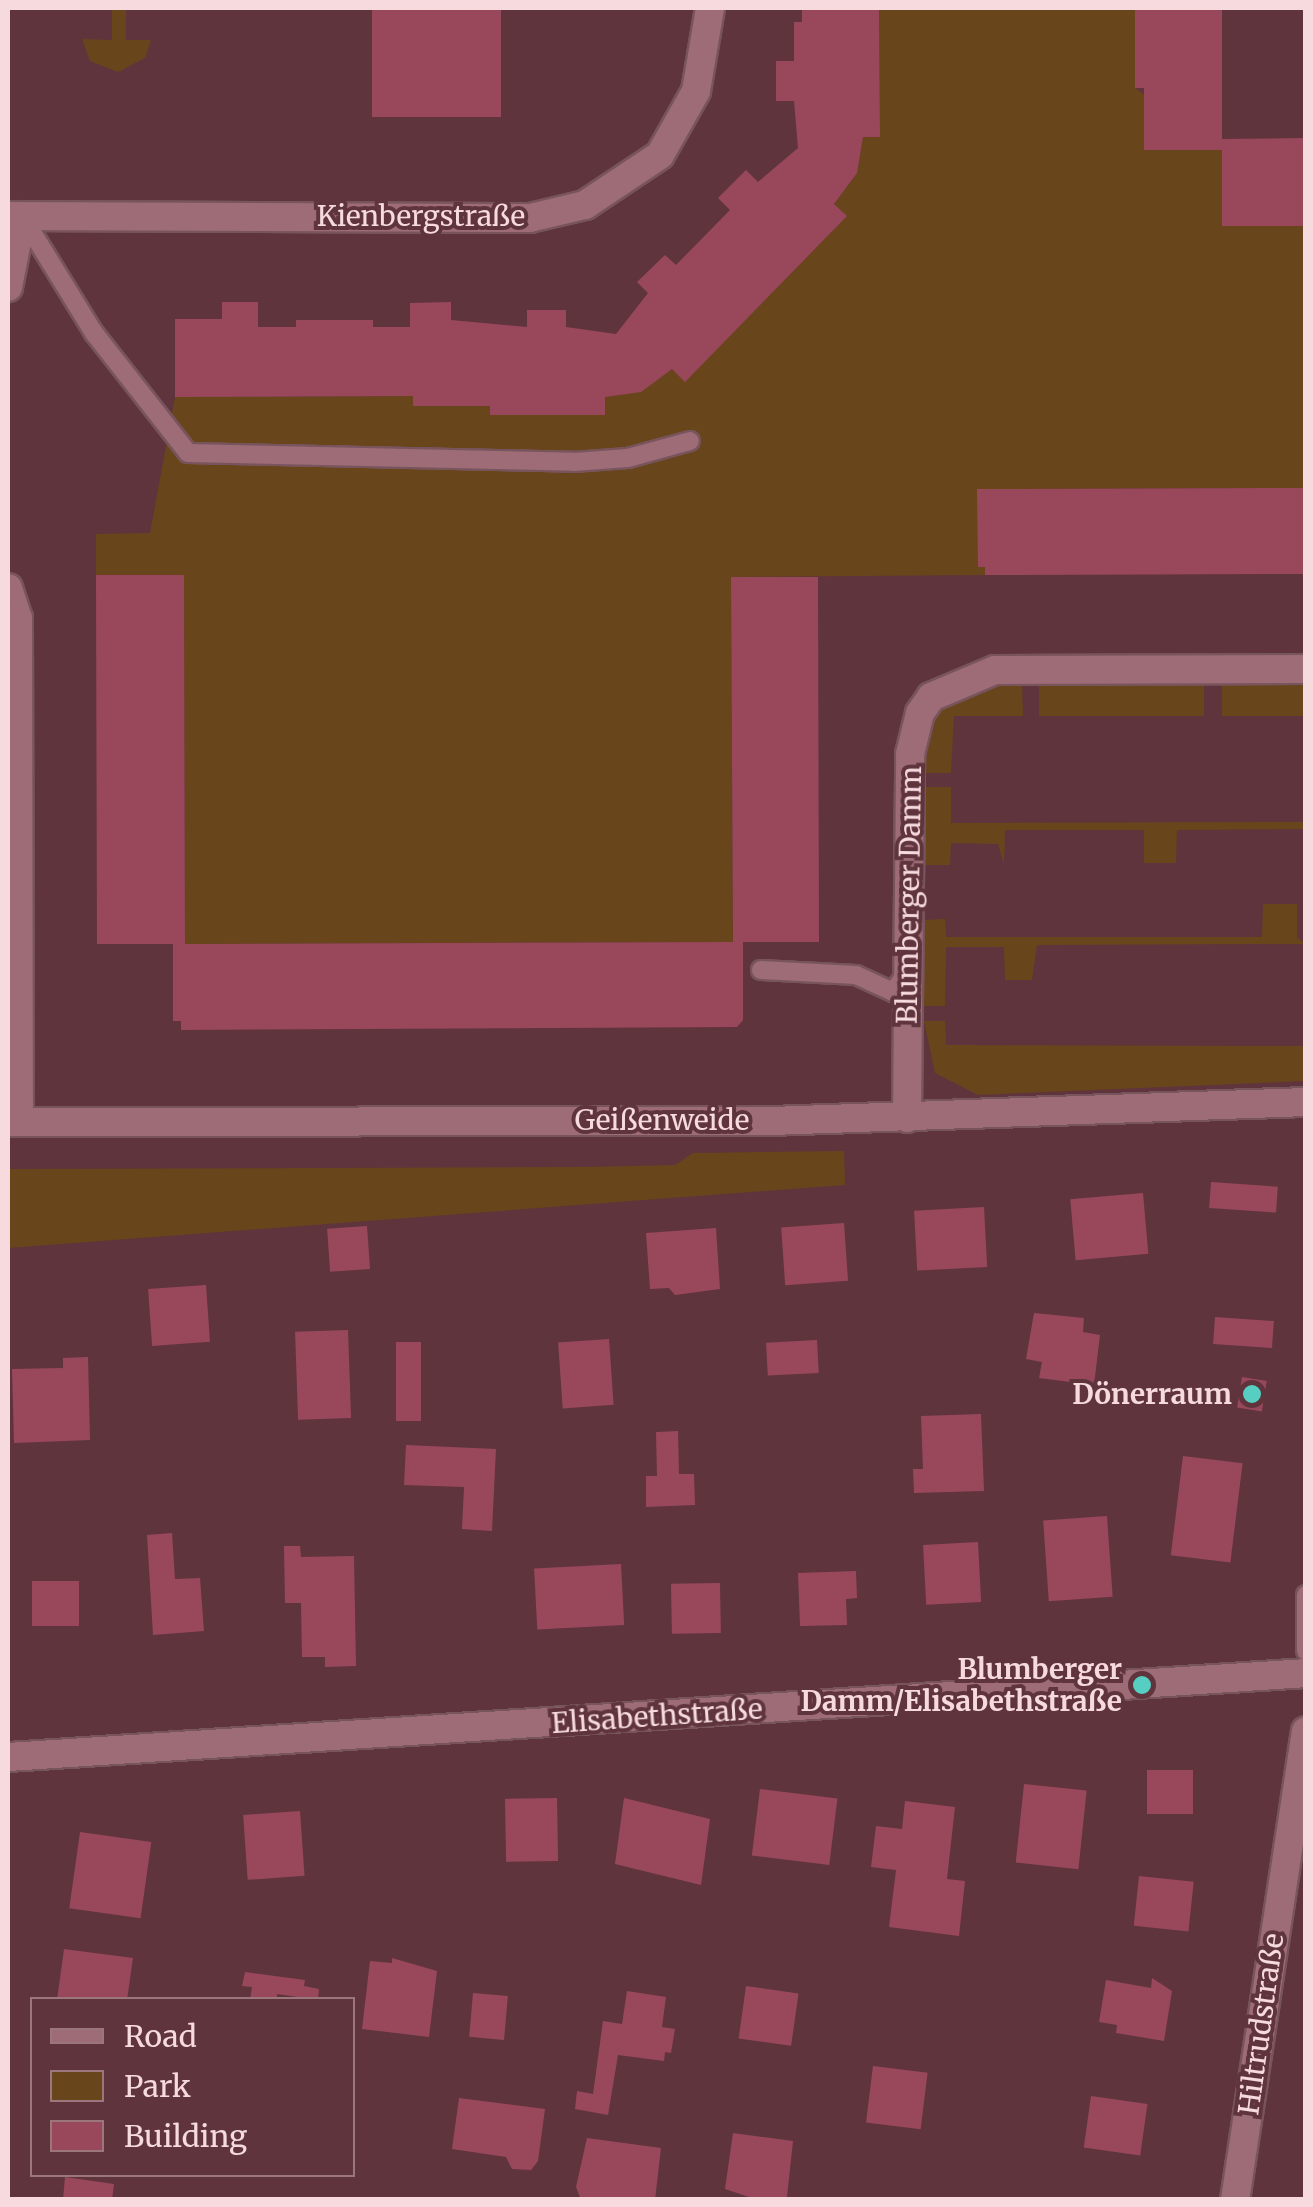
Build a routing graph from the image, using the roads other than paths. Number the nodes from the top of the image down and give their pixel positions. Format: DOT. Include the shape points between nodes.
graph roads {
  1 [pos="710,8"];
  2 [pos="15,216"];
  3 [pos="8,288"];
  4 [pos="690,442"];
  5 [pos="8,588"];
  6 [pos="1306,669"];
  7 [pos="761,970"];
  8 [pos="908,970"];
  9 [pos="1306,1102"];
  10 [pos="907,1118"];
  11 [pos="13,1122"];
  12 [pos="1306,1594"];
  13 [pos="1306,1651"];
  14 [pos="1306,1673"];
  15 [pos="1306,1731"];
  16 [pos="8,1756"];
  17 [pos="1235,2200"];
  1 -- 2 [label="street, Kienbergstraße" via="696,90 660,155 585,206 530,218"];
  2 -- 3 [label="street"];
  2 -- 4 [label="lane" via="188,454 574,462 628,458"];
  5 -- 11 [label="street, Geißenweide" via="18,618"];
  6 -- 8 [label="street, Blumberger Damm" via="1033,668 944,686 920,714 910,754"];
  7 -- 8 [label="lane" via="856,976 893,992"];
  8 -- 10 [label="street, Blumberger Damm"];
  9 -- 10 [label="street, Geißenweide"];
  10 -- 11 [label="street, Geißenweide"];
  12 -- 13 [label="lane"];
  14 -- 16 [label="street, Elisabethstraße"];
  15 -- 17 [label="street, Hiltrudstraße"];
}
